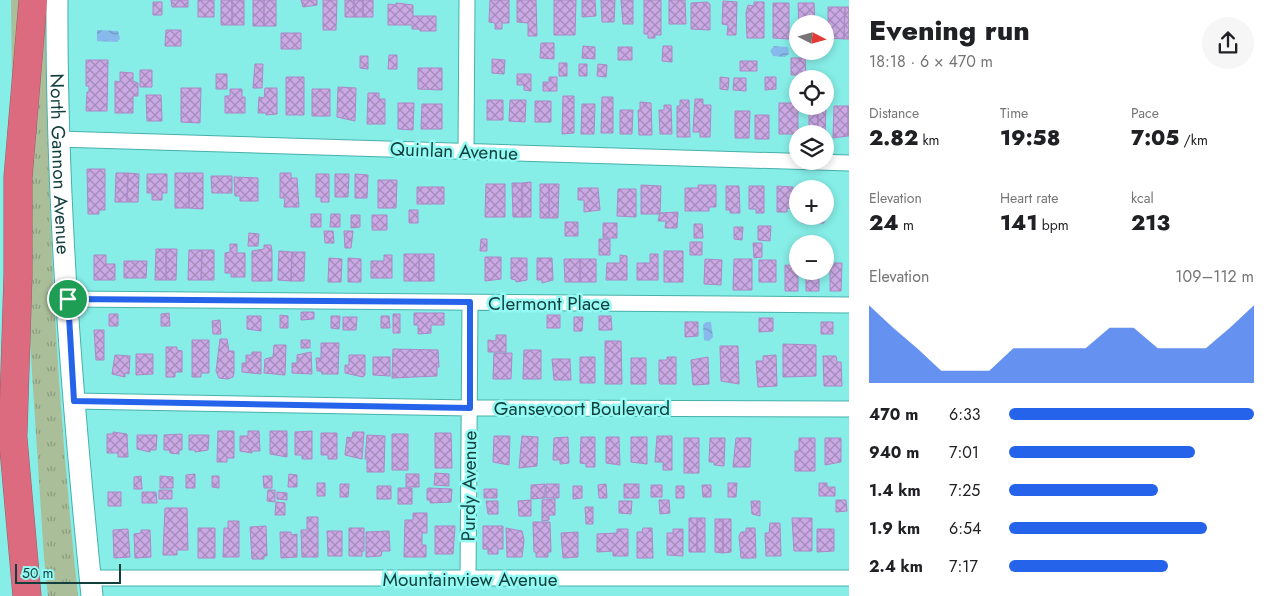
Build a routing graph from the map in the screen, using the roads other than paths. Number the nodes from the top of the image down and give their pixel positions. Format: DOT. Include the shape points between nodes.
graph roads {
  1 [pos="33,0"];
  2 [pos="57,0"];
  3 [pos="468,0"];
  4 [pos="58,139"];
  5 [pos="466,151"];
  6 [pos="849,163"];
  7 [pos="0,286"];
  8 [pos="68,299"];
  9 [pos="470,302"];
  10 [pos="849,305"];
  11 [pos="74,401"];
  12 [pos="470,408"];
  13 [pos="849,409"];
  14 [pos="13,433"];
  15 [pos="468,578"];
  16 [pos="849,578"];
  17 [pos="91,587"];
  18 [pos="27,596"];
  1 -- 14 [label="highway" via="18,177"];
  2 -- 4 [label="main road, North Gannon Avenue"];
  3 -- 5 [label="street"];
  4 -- 5 [label="street, Quinlan Avenue"];
  4 -- 8 [label="main road, North Gannon Avenue"];
  5 -- 6 [label="street, Quinlan Avenue"];
  7 -- 14 [label="highway"];
  8 -- 9 [label="street, Clermont Place"];
  8 -- 11 [label="main road, North Gannon Avenue"];
  9 -- 10 [label="street, Clermont Place"];
  9 -- 12 [label="street, Purdy Avenue"];
  11 -- 12 [label="street, Gansevoort Boulevard"];
  11 -- 17 [label="main road, North Gannon Avenue"];
  12 -- 13 [label="street, Gansevoort Boulevard"];
  12 -- 15 [label="street, Purdy Avenue"];
  14 -- 18 [label="highway"];
  15 -- 16 [label="street, Mountainview Avenue"];
  15 -- 17 [label="street, Mountainview Avenue"];
}
